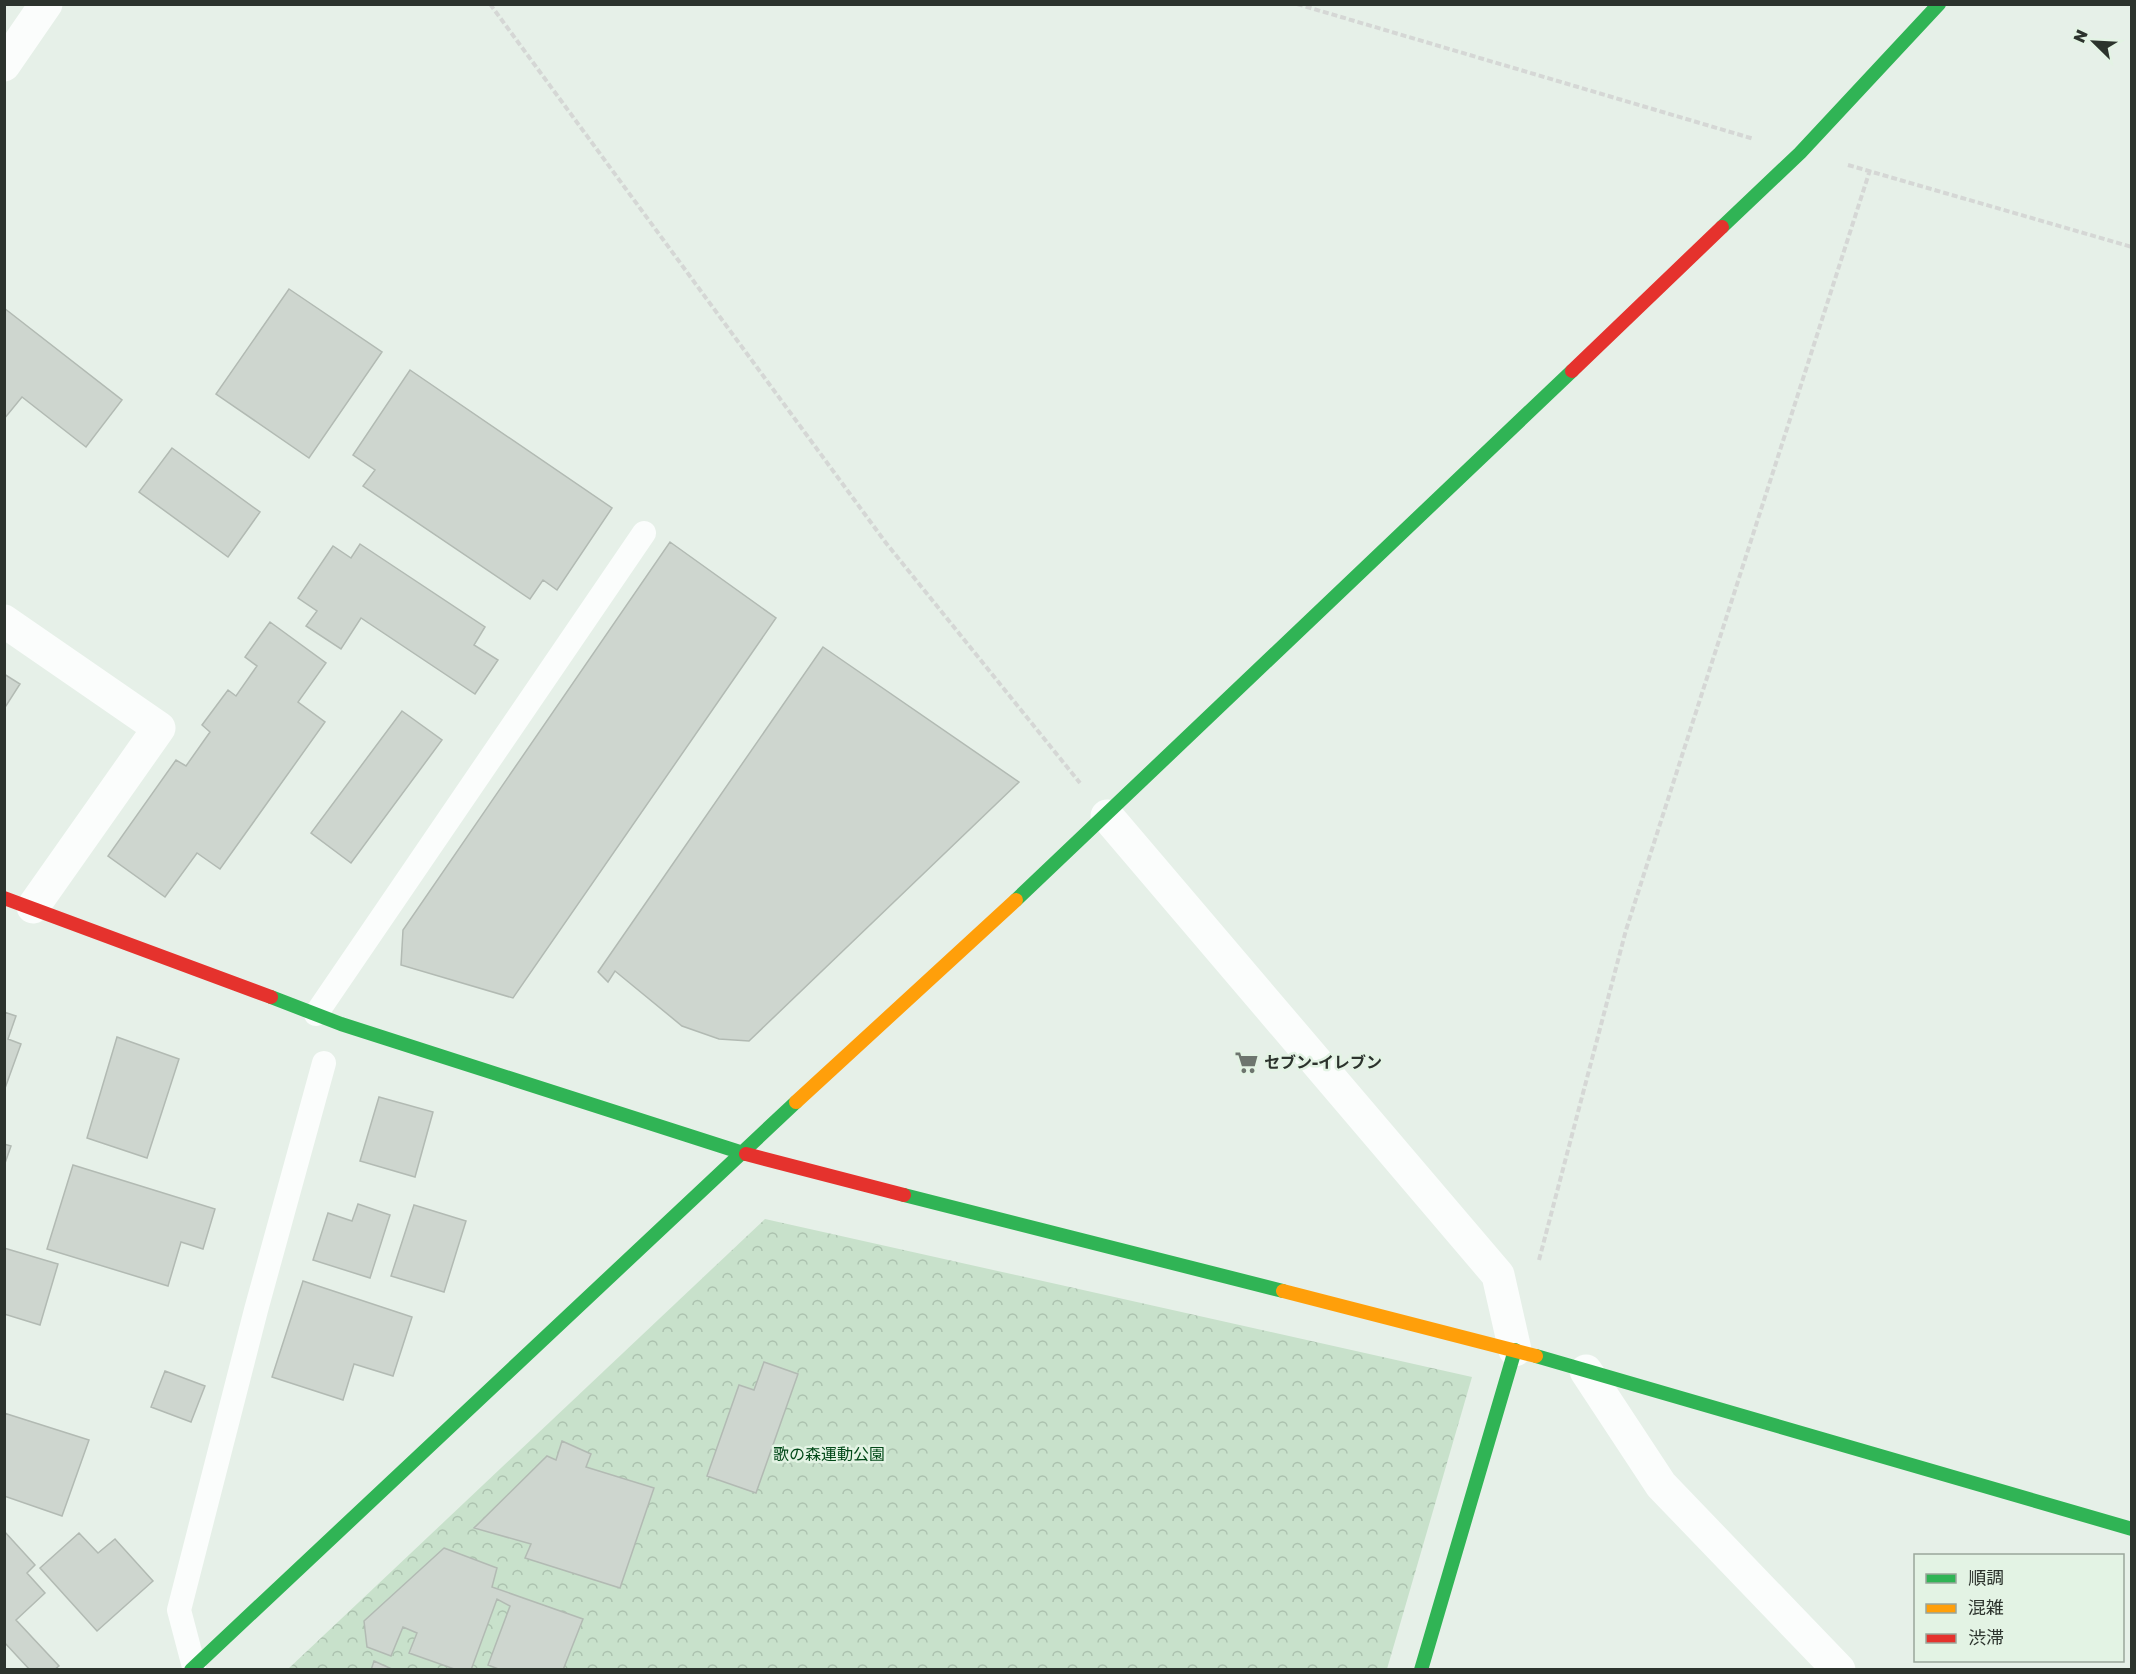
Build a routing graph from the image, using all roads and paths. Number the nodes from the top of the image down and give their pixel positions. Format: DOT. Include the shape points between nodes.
graph roads {
  1 [pos="46,4"];
  2 [pos="490,4"];
  3 [pos="1297,4"];
  4 [pos="1939,4"];
  5 [pos="4,64"];
  6 [pos="1800,153"];
  7 [pos="1870,170"];
  8 [pos="2132,247"];
  9 [pos="644,533"];
  10 [pos="4,621"];
  11 [pos="1107,816"];
  12 [pos="19,902"];
  13 [pos="316,1014"];
  14 [pos="324,1063"];
  15 [pos="741,1153"];
  16 [pos="1536,1271"];
  17 [pos="1515,1350"];
  18 [pos="1586,1371"];
  19 [pos="2132,1529"];
  20 [pos="192,1668"];
  21 [pos="1421,1670"];
  22 [pos="1839,1670"];
  1 -- 5 [label="street"];
  2 -- 11 [label="path" via="886,543"];
  3 -- 6 [label="path"];
  4 -- 6 [label="street"];
  6 -- 7 [label="path"];
  6 -- 11 [label="street"];
  7 -- 8 [label="path"];
  7 -- 16 [label="path" via="1626,930"];
  9 -- 13 [label="lane"];
  10 -- 12 [label="street" via="159,728"];
  11 -- 15 [label="street"];
  11 -- 17 [label="street" via="1498,1275"];
  12 -- 13 [label="street"];
  13 -- 15 [label="street"];
  14 -- 20 [label="lane" via="179,1610"];
  15 -- 17 [label="street"];
  15 -- 20 [label="street"];
  17 -- 18 [label="street"];
  17 -- 21 [label="street"];
  18 -- 19 [label="street"];
  18 -- 22 [label="street" via="1660,1485"];
}
